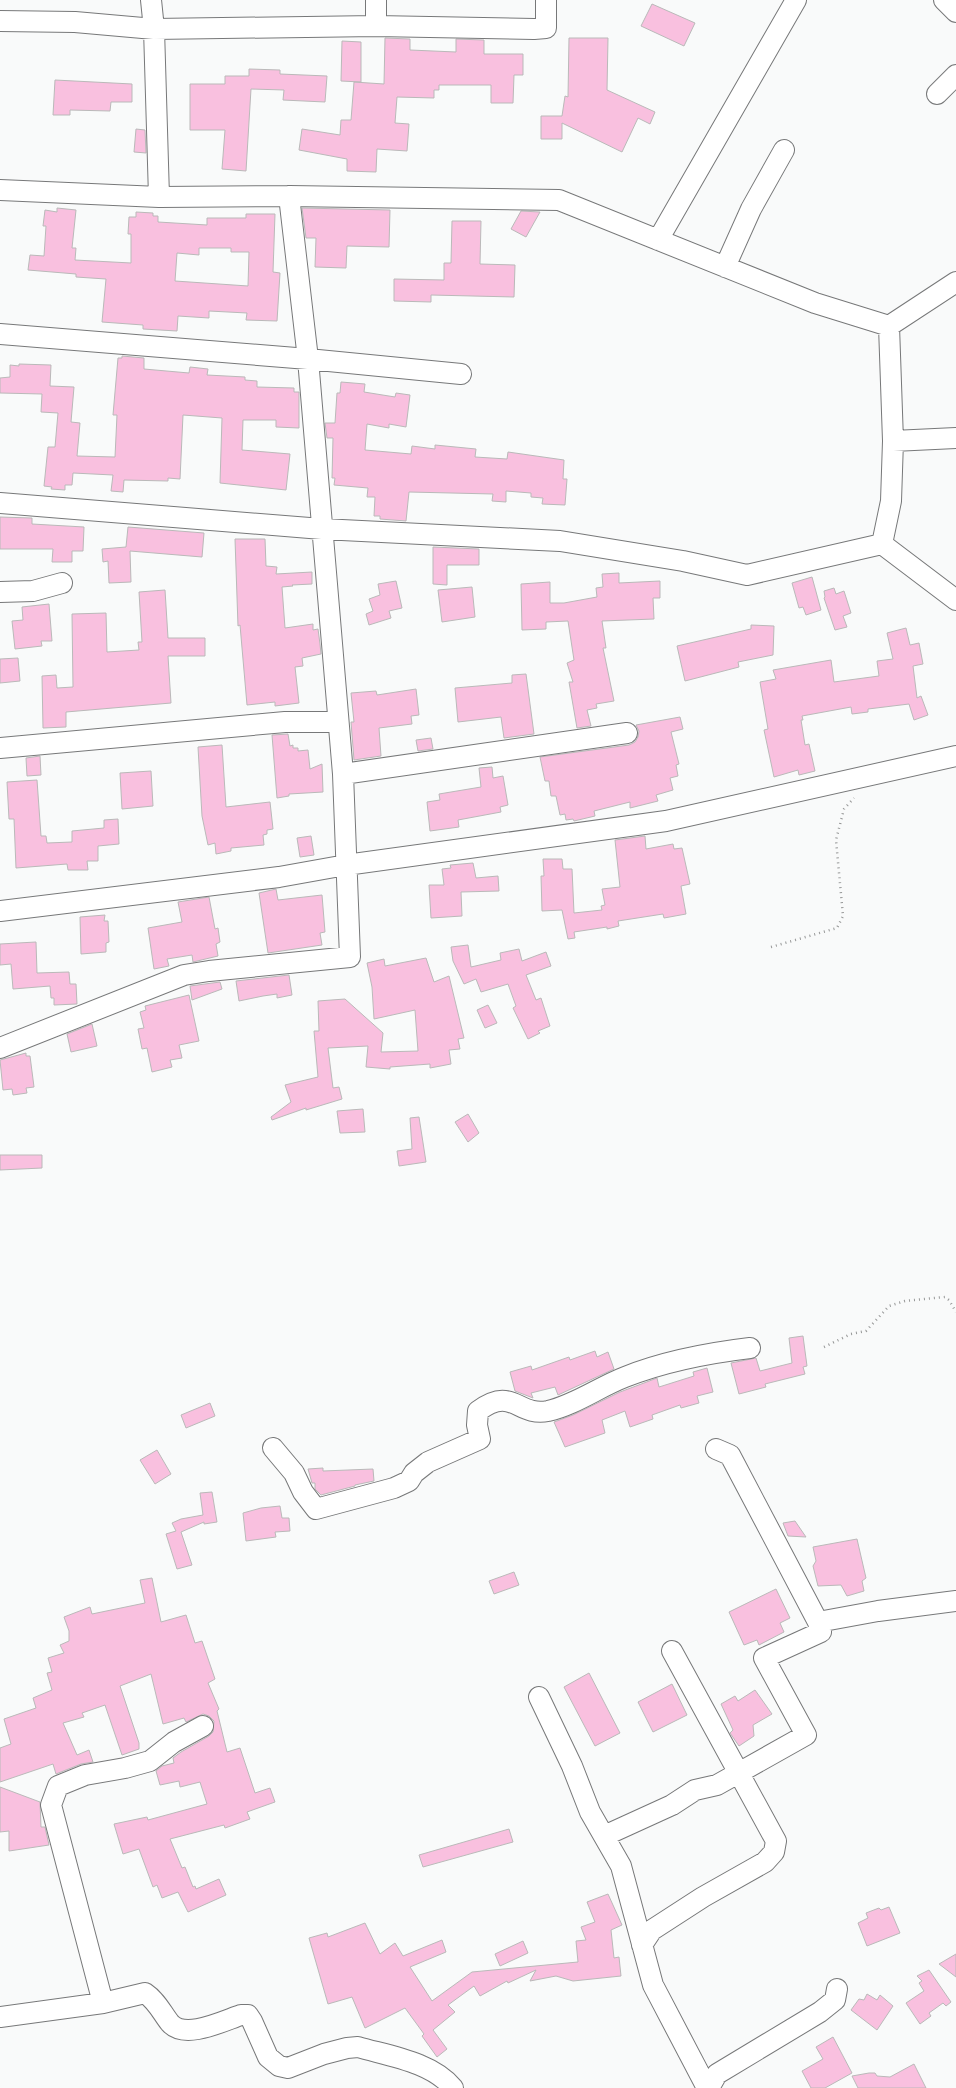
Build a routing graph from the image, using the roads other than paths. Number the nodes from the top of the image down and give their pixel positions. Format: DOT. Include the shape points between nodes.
graph roads {
  1 [pos="150,0"];
  2 [pos="376,0"];
  3 [pos="546,0"];
  4 [pos="796,0"];
  5 [pos="944,0"];
  6 [pos="956,12"];
  7 [pos="0,21"];
  8 [pos="376,26"];
  9 [pos="154,28"];
  10 [pos="956,75"];
  11 [pos="937,94"];
  12 [pos="784,150"];
  13 [pos="0,190"];
  14 [pos="289,196"];
  15 [pos="159,197"];
  16 [pos="658,240"];
  17 [pos="724,266"];
  18 [pos="956,282"];
  19 [pos="889,326"];
  20 [pos="0,334"];
  21 [pos="308,359"];
  22 [pos="460,374"];
  23 [pos="956,438"];
  24 [pos="893,441"];
  25 [pos="0,503"];
  26 [pos="322,529"];
  27 [pos="882,544"];
  28 [pos="62,583"];
  29 [pos="0,592"];
  30 [pos="956,600"];
  31 [pos="337,722"];
  32 [pos="626,734"];
  33 [pos="0,748"];
  34 [pos="956,756"];
  35 [pos="342,774"];
  36 [pos="346,865"];
  37 [pos="0,911"];
  38 [pos="0,1048"];
  39 [pos="750,1348"];
  40 [pos="273,1448"];
  41 [pos="716,1449"];
  42 [pos="956,1601"];
  43 [pos="821,1632"];
  44 [pos="672,1651"];
  45 [pos="539,1697"];
  46 [pos="203,1726"];
  47 [pos="740,1772"];
  48 [pos="604,1836"];
  49 [pos="642,1945"];
  50 [pos="837,1989"];
  51 [pos="103,2003"];
  52 [pos="0,2017"];
  53 [pos="453,2088"];
  54 [pos="708,2088"];
  1 -- 9 [label="street"];
  2 -- 8 [label="street"];
  3 -- 8 [label="street" via="546,28"];
  4 -- 16 [label="street"];
  5 -- 6 [label="street"];
  7 -- 9 [label="street"];
  8 -- 9 [label="street"];
  9 -- 15 [label="street"];
  10 -- 11 [label="street"];
  12 -- 17 [label="street"];
  13 -- 15 [label="street"];
  14 -- 15 [label="street"];
  14 -- 16 [label="street" via="559,200"];
  14 -- 21 [label="street"];
  16 -- 17 [label="street"];
  17 -- 19 [label="street" via="815,303"];
  18 -- 19 [label="street"];
  19 -- 24 [label="street"];
  20 -- 21 [label="street"];
  21 -- 22 [label="street"];
  21 -- 26 [label="street"];
  23 -- 24 [label="street"];
  24 -- 27 [label="street" via="891,501"];
  25 -- 26 [label="street"];
  26 -- 27 [label="street" via="560,541 748,574"];
  26 -- 31 [label="street"];
  27 -- 30 [label="street"];
  28 -- 29 [label="street" via="33,591"];
  31 -- 33 [label="street" via="285,722"];
  31 -- 35 [label="street"];
  32 -- 35 [label="street"];
  34 -- 36 [label="street" via="666,821"];
  35 -- 36 [label="street"];
  36 -- 37 [label="street" via="279,877"];
  36 -- 38 [label="street" via="350,956 184,975"];
  39 -- 40 [label="street" via="705,1354 661,1365 624,1377 549,1410 538,1412 506,1400 490,1402 478,1411 476,1425 480,1440 428,1462 408,1481 394,1488 316,1510 294,1473"];
  41 -- 42 [label="street" via="730,1456 818,1622 878,1610"];
  43 -- 47 [label="street" via="764,1658 806,1735"];
  44 -- 47 [label="street"];
  45 -- 48 [label="street" via="590,1812"];
  46 -- 51 [label="street" via="174,1742 150,1761 85,1775 58,1786 51,1805"];
  47 -- 48 [label="street" via="717,1785 695,1790 672,1805"];
  47 -- 49 [label="street" via="776,1841 774,1852 765,1862 703,1896 652,1930"];
  48 -- 49 [label="street" via="621,1866"];
  49 -- 54 [label="street" via="653,1986"];
  50 -- 54 [label="street" via="835,2000 820,2012 718,2074"];
  51 -- 52 [label="street"];
  51 -- 53 [label="street" via="145,1993 172,2025 182,2030 248,2016 268,2057 279,2066 288,2068 324,2054 358,2047 420,2066 438,2074"];
}
